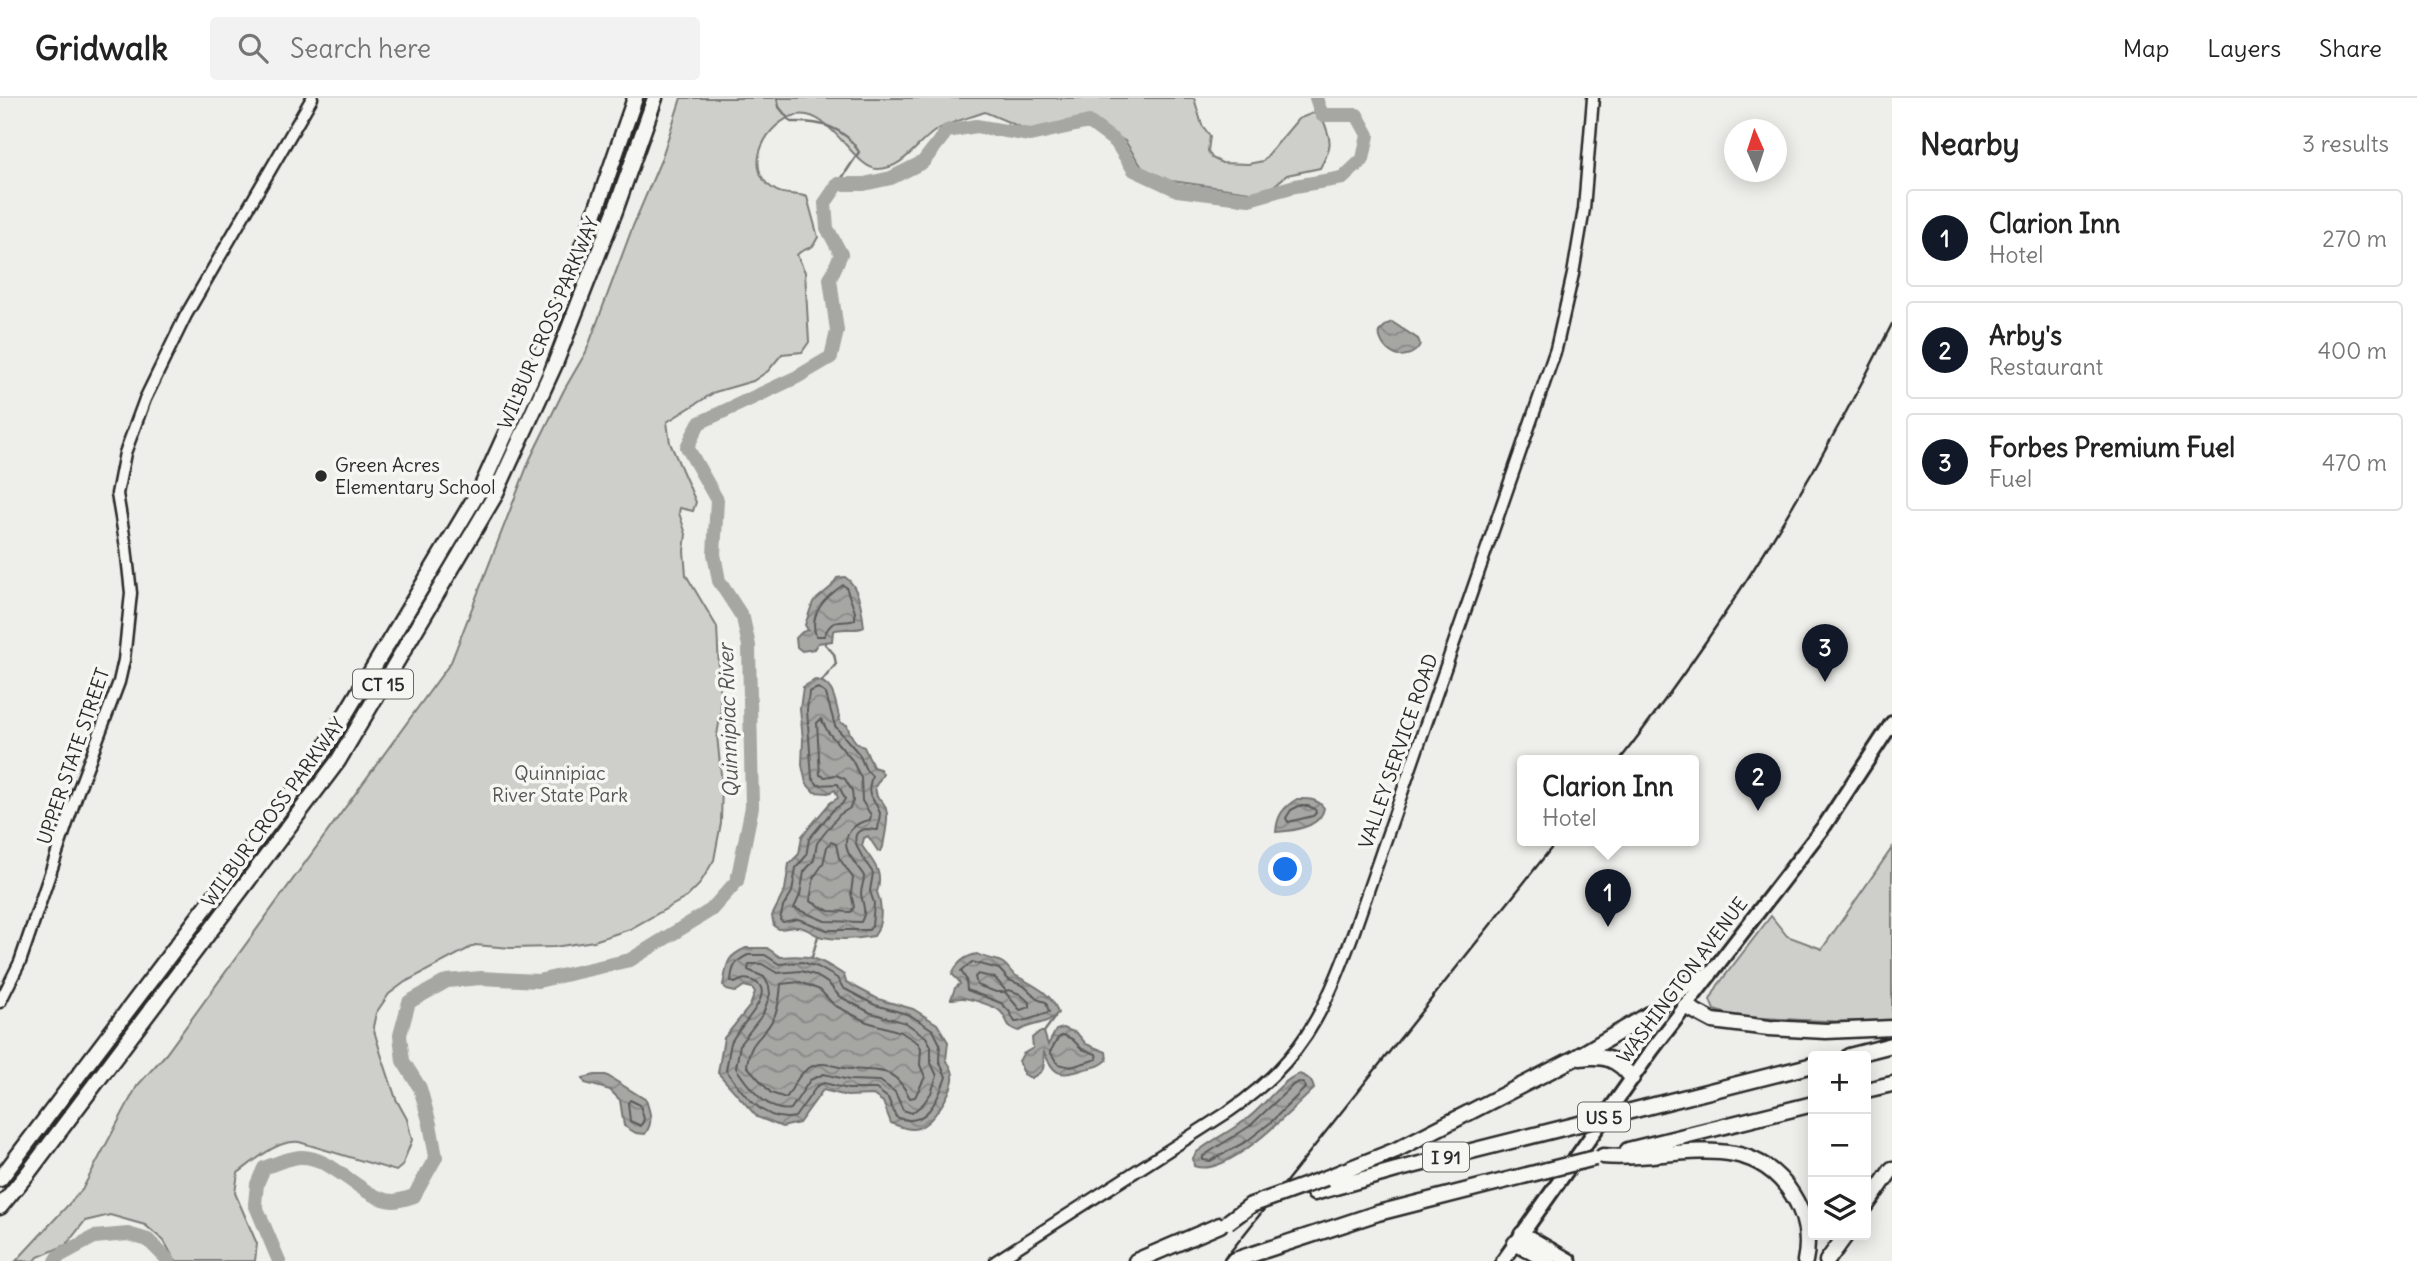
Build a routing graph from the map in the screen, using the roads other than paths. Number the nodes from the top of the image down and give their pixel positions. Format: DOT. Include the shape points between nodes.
graph roads {
  1 [pos="312,98"];
  2 [pos="635,98"];
  3 [pos="655,98"];
  4 [pos="1593,98"];
  5 [pos="1892,723"];
  6 [pos="1709,975"];
  7 [pos="0,1002"];
  8 [pos="1685,1006"];
  9 [pos="1892,1028"];
  10 [pos="1892,1045"];
  11 [pos="1869,1051"];
  12 [pos="1575,1058"];
  13 [pos="1808,1066"];
  14 [pos="1632,1077"];
  15 [pos="1892,1084"];
  16 [pos="1871,1089"];
  17 [pos="1808,1105"];
  18 [pos="1599,1157"];
  19 [pos="1892,1169"];
  20 [pos="0,1179"];
  21 [pos="1871,1199"];
  22 [pos="0,1207"];
  23 [pos="1224,1224"];
  24 [pos="1519,1239"];
  25 [pos="1842,1240"];
  26 [pos="996,1261"];
  27 [pos="1136,1261"];
  28 [pos="1232,1261"];
  29 [pos="1503,1261"];
  30 [pos="1548,1261"];
  31 [pos="1569,1261"];
  32 [pos="1805,1261"];
  33 [pos="1827,1261"];
  1 -- 7 [label="street, UPPER STATE STREET" via="186,315 145,398 125,453 117,494 131,593 124,660 20,962"];
  2 -- 20 [label="highway, WILBUR CROSS PARKWAY / CT 15" via="536,366 482,486 321,755"];
  3 -- 22 [label="highway, WILBUR CROSS PARKWAY / CT 15" via="555,364 494,497 338,761"];
  4 -- 26 [label="street, VALLEY SERVICE ROAD" via="1584,209 1556,349 1326,1004 1298,1049 1257,1091"];
  5 -- 6 [label="main road, WASHINGTON AVENUE / US 5" via="1821,832"];
  6 -- 8 [label="main road, WASHINGTON AVENUE / US 5"];
  6 -- 12 [label="highway" via="1691,981 1648,1016"];
  8 -- 9 [label="highway" via="1713,1021 1769,1028"];
  8 -- 14 [label="main road, WASHINGTON AVENUE / US 5"];
  10 -- 11 [label="highway"];
  12 -- 14 [label="highway" via="1609,1058"];
  12 -- 23 [label="highway, bridge" via="1396,1150 1256,1203"];
  13 -- 23 [label="highway, I 91, bridge" via="1424,1162"];
  14 -- 24 [label="main road, WASHINGTON AVENUE / US 5"];
  15 -- 16 [label="highway"];
  17 -- 18 [label="highway, I 91"];
  18 -- 28 [label="highway, I 91, bridge" via="1378,1213"];
  18 -- 32 [label="highway" via="1706,1151 1734,1154 1759,1164 1784,1182 1799,1206 1806,1232"];
  19 -- 21 [label="highway"];
  23 -- 27 [label="highway, I 91"];
  24 -- 29 [label="main road, WASHINGTON AVENUE / US 5"];
  24 -- 30 [label="highway"];
  24 -- 31 [label="highway"];
  25 -- 33 [label="highway"];
}
